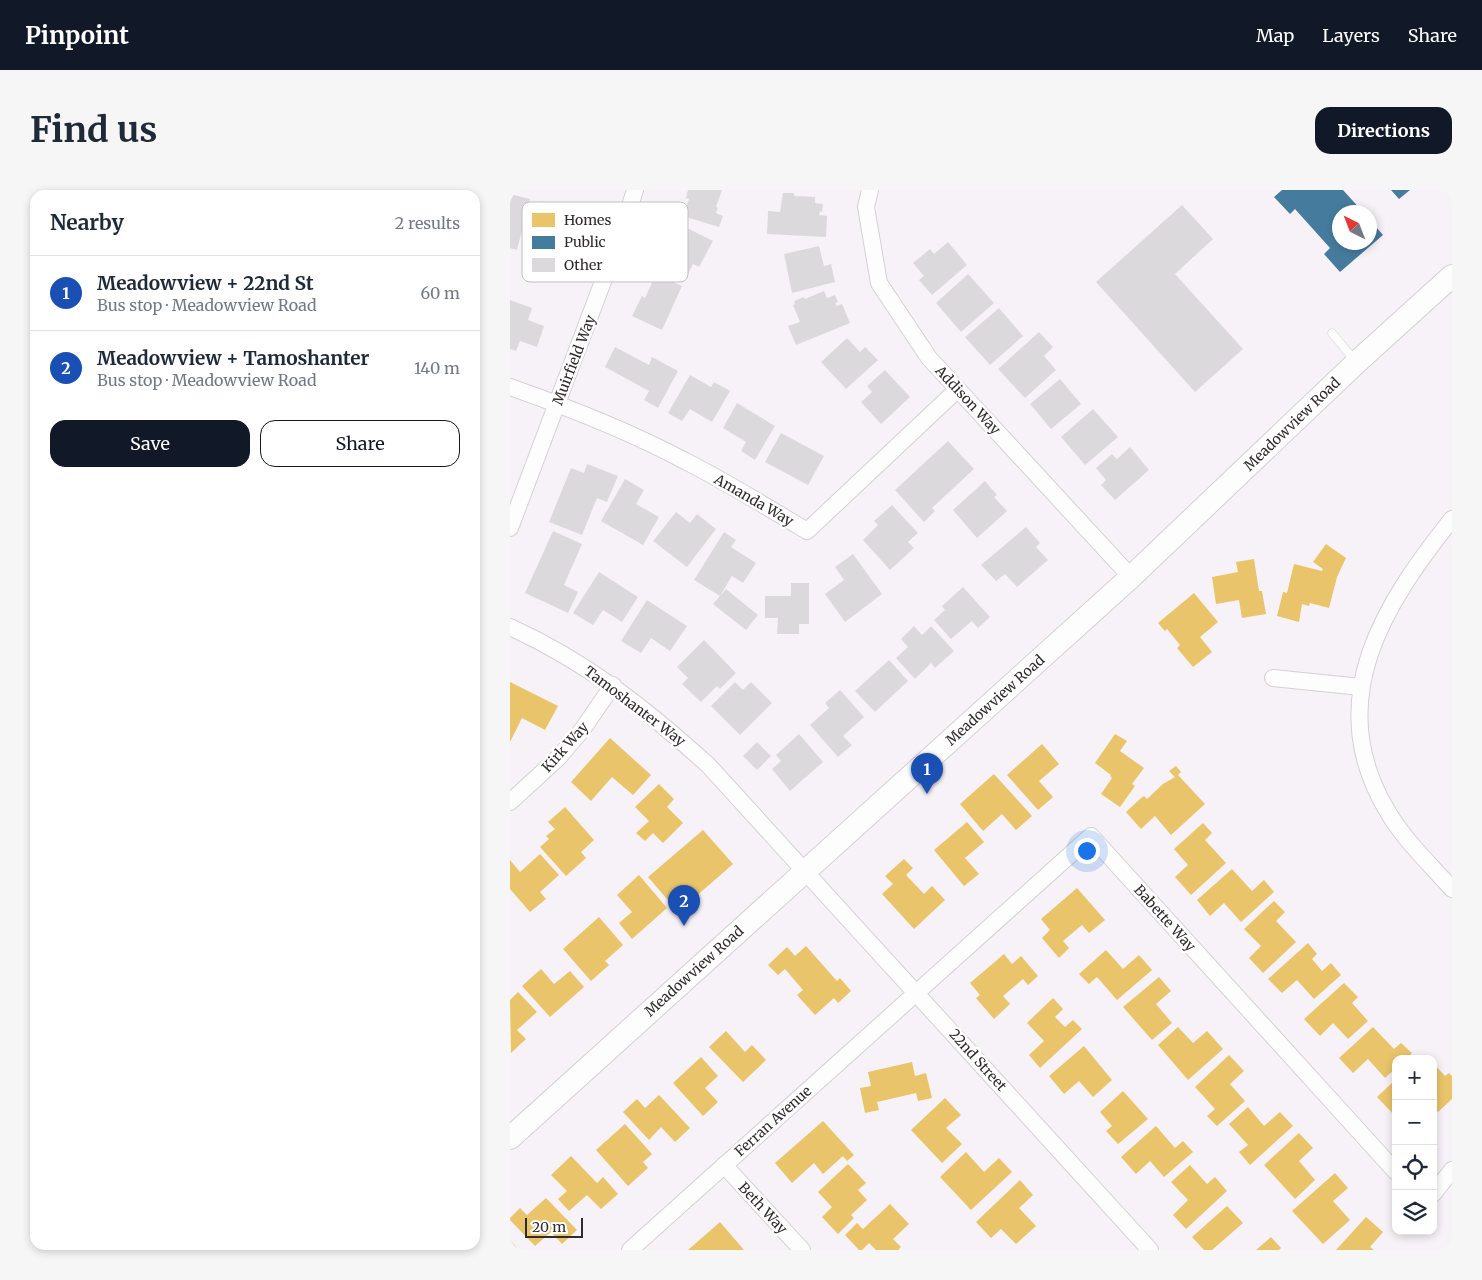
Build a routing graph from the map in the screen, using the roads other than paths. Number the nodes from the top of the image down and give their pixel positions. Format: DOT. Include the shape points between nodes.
graph roads {
  1 [pos="635,190"];
  2 [pos="870,190"];
  3 [pos="631,202"];
  4 [pos="1452,276"];
  5 [pos="603,282"];
  6 [pos="1332,333"];
  7 [pos="1357,362"];
  8 [pos="510,387"];
  9 [pos="958,390"];
  10 [pos="557,404"];
  11 [pos="1452,519"];
  12 [pos="510,528"];
  13 [pos="1131,577"];
  14 [pos="510,627"];
  15 [pos="1273,678"];
  16 [pos="613,685"];
  17 [pos="1361,687"];
  18 [pos="510,802"];
  19 [pos="806,870"];
  20 [pos="1452,889"];
  21 [pos="916,992"];
  22 [pos="510,1138"];
  23 [pos="724,1165"];
  24 [pos="1392,1168"];
  25 [pos="1452,1170"];
  26 [pos="1436,1190"];
  27 [pos="630,1250"];
  28 [pos="802,1250"];
  29 [pos="1150,1250"];
  1 -- 3 [label="street, Muirfield Way"];
  2 -- 9 [label="street, Addison Way" via="866,207 880,283 929,358"];
  4 -- 7 [label="main road, Meadowview Road"];
  5 -- 10 [label="street, Muirfield Way"];
  6 -- 7 [label="lane"];
  7 -- 13 [label="main road, Meadowview Road"];
  8 -- 10 [label="street, Amanda Way"];
  9 -- 10 [label="street, Amanda Way" via="807,531 684,460 609,424"];
  9 -- 13 [label="street, Addison Way"];
  10 -- 12 [label="street, Muirfield Way"];
  11 -- 17 [label="street" via="1428,549 1376,634"];
  13 -- 19 [label="main road, Meadowview Road"];
  14 -- 16 [label="street, Tamoshanter Way"];
  15 -- 17 [label="street"];
  16 -- 18 [label="street, Kirk Way" via="559,757"];
  16 -- 19 [label="street, Tamoshanter Way" via="708,765"];
  17 -- 20 [label="street" via="1361,740 1374,784 1400,830"];
  19 -- 21 [label="street, 22nd Street"];
  19 -- 22 [label="main road, Meadowview Road"];
  21 -- 23 [label="street, Ferran Avenue"];
  21 -- 24 [label="street, Babette Way" via="1091,836"];
  21 -- 29 [label="street, 22nd Street"];
  23 -- 27 [label="street, Ferran Avenue"];
  23 -- 28 [label="street, Beth Way"];
  25 -- 26 [label="street"];
}
